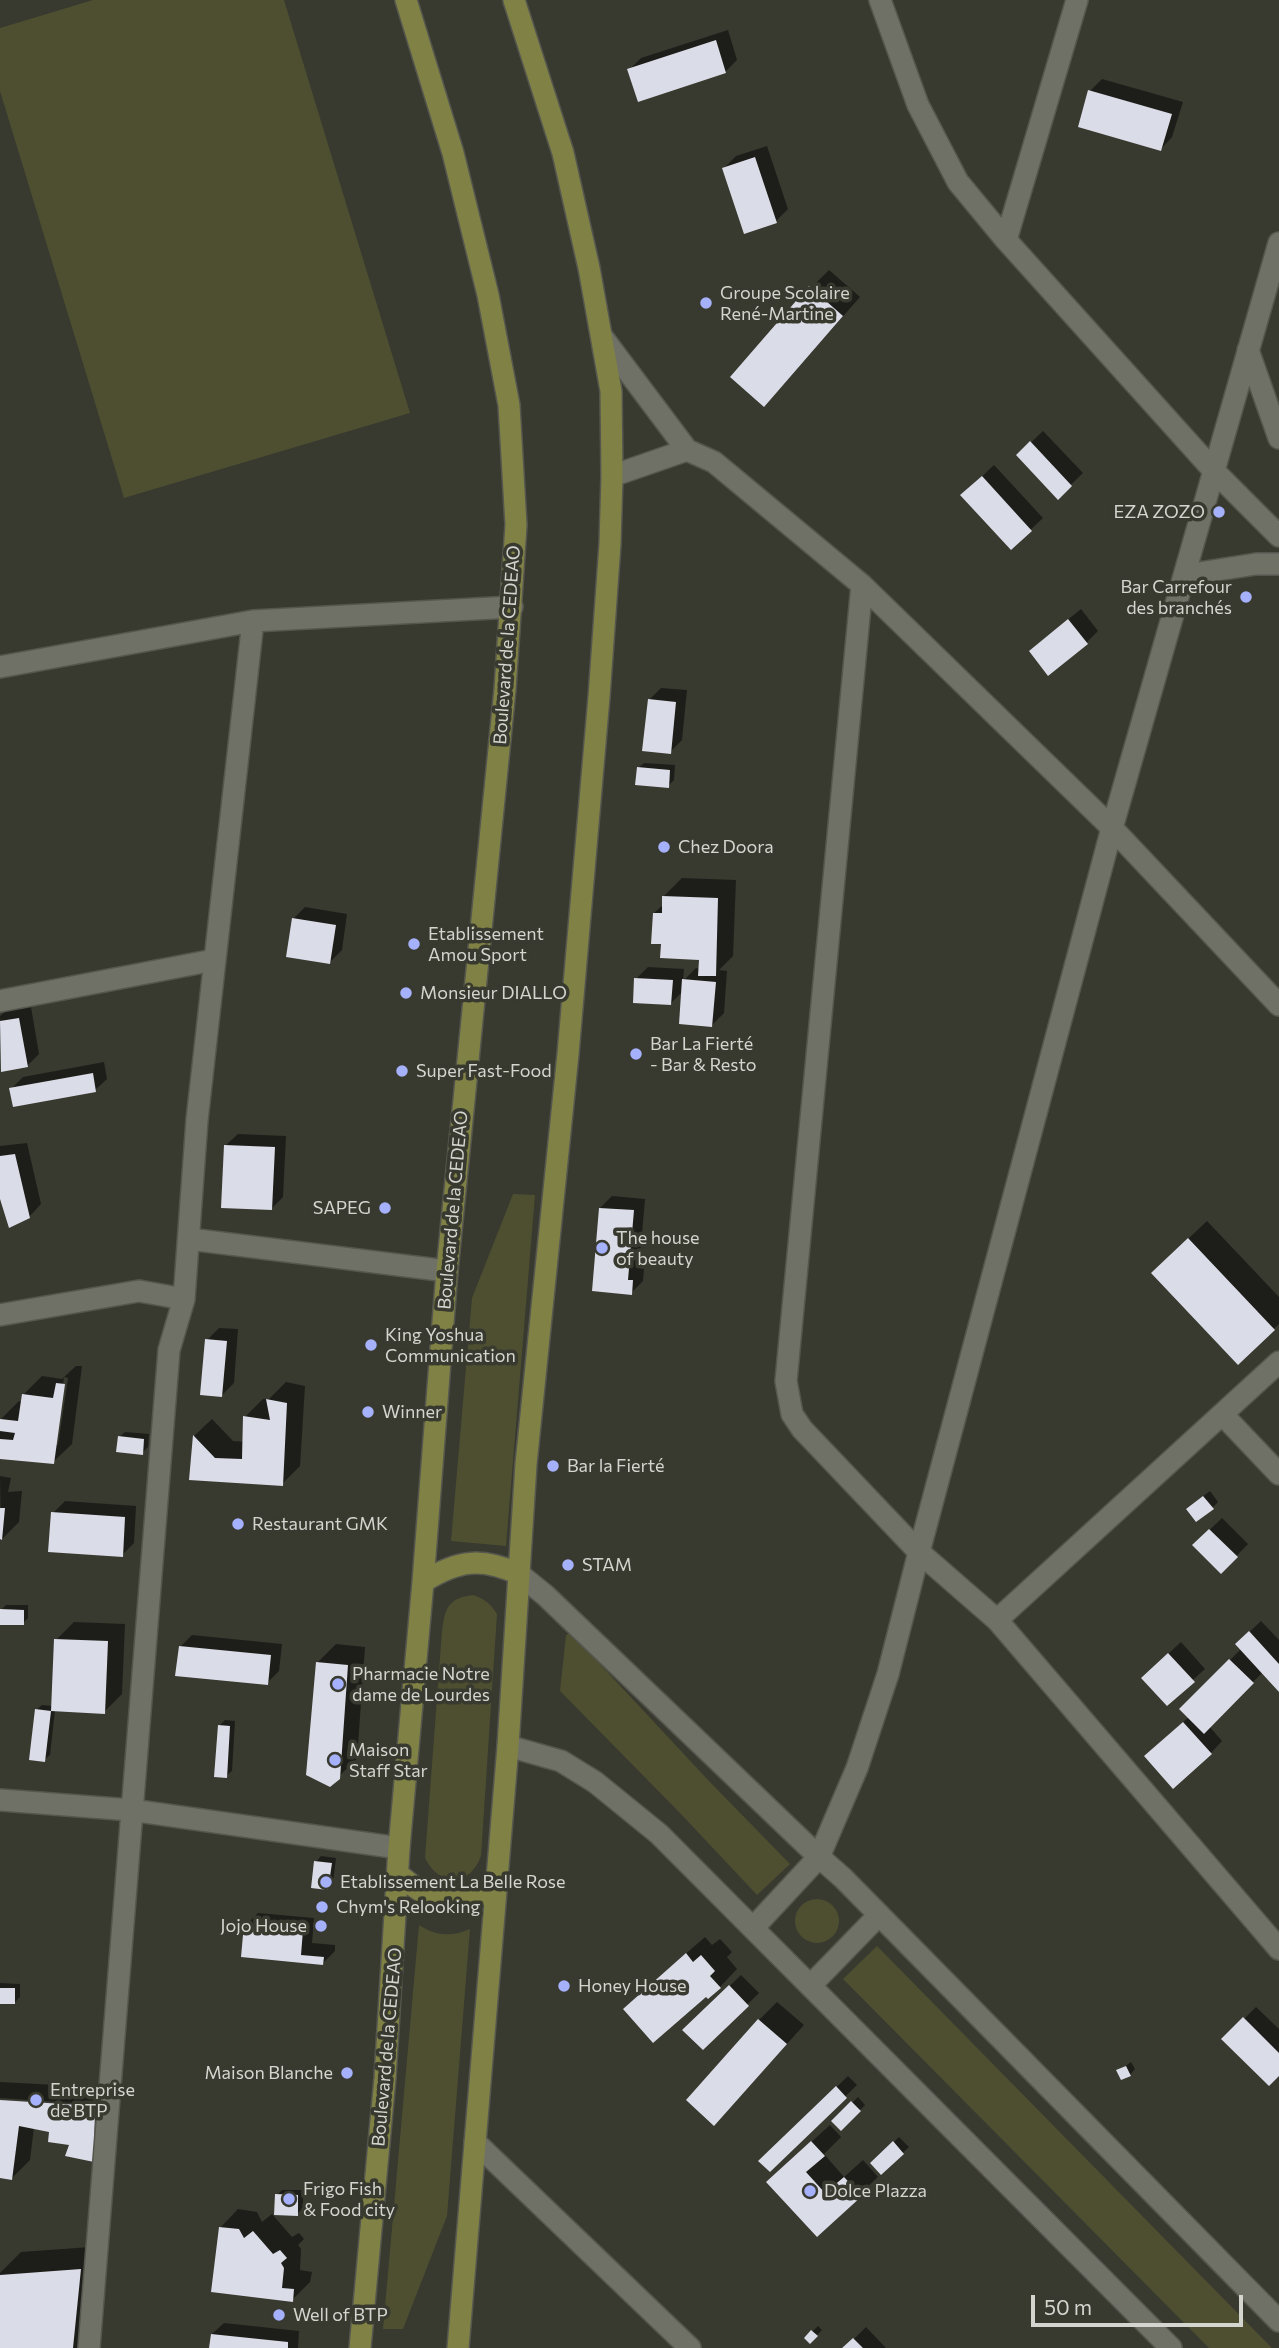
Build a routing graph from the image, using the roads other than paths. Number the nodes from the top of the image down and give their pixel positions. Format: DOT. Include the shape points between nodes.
graph roads {
  1 [pos="407,0"];
  2 [pos="514,0"];
  3 [pos="880,0"];
  4 [pos="1077,0"];
  5 [pos="1006,240"];
  6 [pos="1279,243"];
  7 [pos="603,338"];
  8 [pos="1248,350"];
  9 [pos="1279,438"];
  10 [pos="687,450"];
  11 [pos="1213,471"];
  12 [pos="612,476"];
  13 [pos="1279,536"];
  14 [pos="1279,564"];
  15 [pos="1186,575"];
  16 [pos="862,584"];
  17 [pos="512,607"];
  18 [pos="253,621"];
  19 [pos="0,667"];
  20 [pos="1112,828"];
  21 [pos="215,960"];
  22 [pos="0,1001"];
  23 [pos="1279,1005"];
  24 [pos="189,1239"];
  25 [pos="447,1271"];
  26 [pos="184,1299"];
  27 [pos="0,1315"];
  28 [pos="1279,1362"];
  29 [pos="1223,1415"];
  30 [pos="1279,1474"];
  31 [pos="919,1552"];
  32 [pos="519,1574"];
  33 [pos="423,1581"];
  34 [pos="997,1620"];
  35 [pos="508,1746"];
  36 [pos="0,1801"];
  37 [pos="131,1810"];
  38 [pos="400,1847"];
  39 [pos="819,1857"];
  40 [pos="399,1875"];
  41 [pos="495,1885"];
  42 [pos="879,1915"];
  43 [pos="754,1927"];
  44 [pos="1279,1949"];
  45 [pos="811,1985"];
  46 [pos="475,2142"];
  47 [pos="1277,2316"];
  48 [pos="89,2348"];
  49 [pos="360,2348"];
  50 [pos="458,2348"];
  51 [pos="690,2348"];
  52 [pos="1171,2348"];
  1 -- 17 [label="main road, Boulevard de la CEDEAO" via="470,213 509,405 516,525"];
  2 -- 7 [label="main road" via="563,153"];
  3 -- 5 [label="street" via="923,116 958,182"];
  4 -- 5 [label="street"];
  5 -- 11 [label="street"];
  6 -- 8 [label="street"];
  7 -- 10 [label="street"];
  7 -- 12 [label="main road" via="611,391"];
  8 -- 9 [label="street"];
  8 -- 11 [label="street"];
  10 -- 12 [label="street"];
  10 -- 16 [label="street" via="714,462"];
  11 -- 13 [label="street"];
  11 -- 15 [label="street"];
  12 -- 32 [label="main road" via="599,697"];
  14 -- 15 [label="street"];
  15 -- 20 [label="street"];
  16 -- 20 [label="street"];
  16 -- 31 [label="street" via="786,1381 792,1413 802,1429"];
  17 -- 18 [label="street"];
  17 -- 25 [label="main road, Boulevard de la CEDEAO"];
  18 -- 19 [label="street"];
  18 -- 21 [label="street"];
  20 -- 23 [label="street"];
  20 -- 31 [label="street"];
  21 -- 22 [label="street"];
  21 -- 24 [label="street"];
  24 -- 25 [label="street"];
  24 -- 26 [label="street"];
  25 -- 33 [label="main road, Boulevard de la CEDEAO"];
  26 -- 27 [label="street" via="139,1292"];
  26 -- 37 [label="street" via="169,1350"];
  28 -- 29 [label="street"];
  29 -- 30 [label="street"];
  29 -- 34 [label="street"];
  31 -- 34 [label="street"];
  31 -- 39 [label="street" via="888,1674 857,1768"];
  32 -- 33 [label="main road" via="499,1565 469,1563 445,1568"];
  32 -- 35 [label="main road"];
  32 -- 39 [label="street"];
  33 -- 38 [label="main road, Boulevard de la CEDEAO"];
  34 -- 44 [label="street"];
  35 -- 41 [label="main road"];
  35 -- 43 [label="street" via="561,1762 595,1782 659,1834"];
  36 -- 37 [label="street"];
  37 -- 38 [label="street"];
  37 -- 48 [label="street"];
  38 -- 40 [label="main road, Boulevard de la CEDEAO"];
  39 -- 42 [label="street"];
  39 -- 43 [label="street"];
  40 -- 41 [label="main road" via="423,1895 446,1902 470,1900"];
  40 -- 49 [label="main road, Boulevard de la CEDEAO"];
  41 -- 46 [label="main road"];
  42 -- 45 [label="street"];
  42 -- 47 [label="street"];
  43 -- 45 [label="street"];
  45 -- 52 [label="street"];
  46 -- 50 [label="main road"];
  46 -- 51 [label="street"];
}
